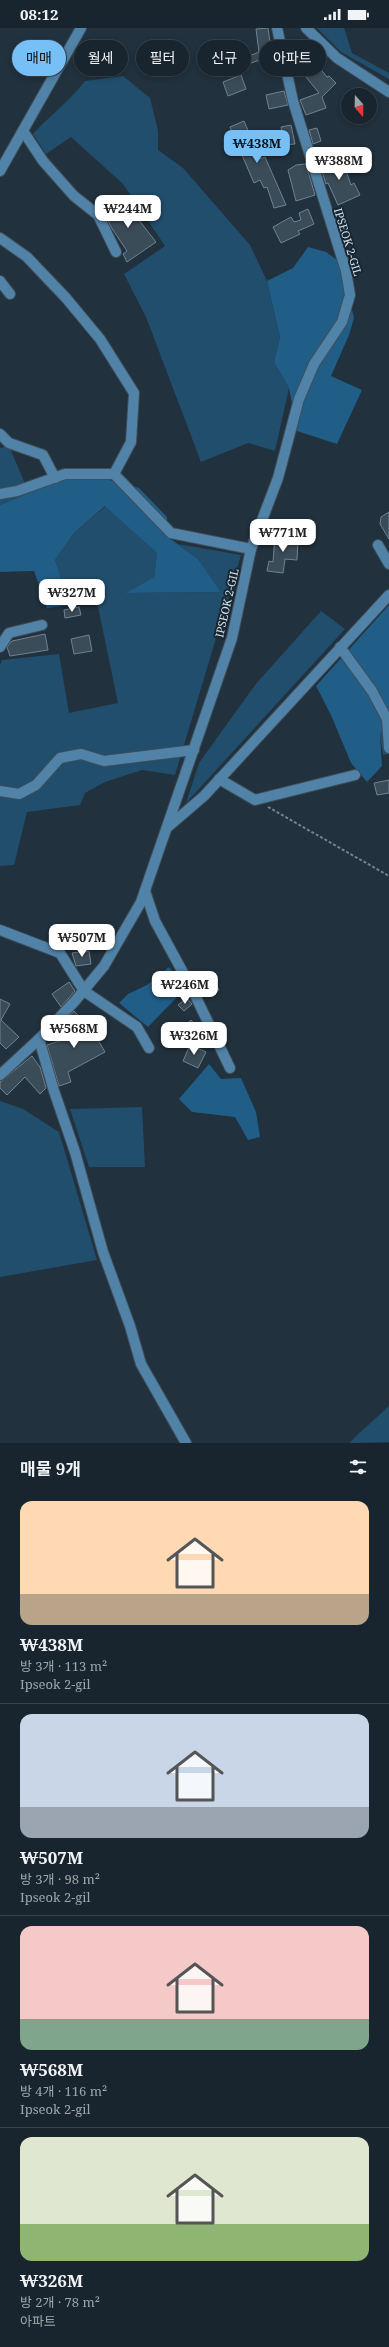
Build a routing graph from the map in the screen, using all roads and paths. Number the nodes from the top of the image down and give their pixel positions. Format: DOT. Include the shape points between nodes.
graph roads {
  1 [pos="81,28"];
  2 [pos="277,28"];
  3 [pos="306,28"];
  4 [pos="389,92"];
  5 [pos="23,131"];
  6 [pos="0,171"];
  7 [pos="0,238"];
  8 [pos="116,252"];
  9 [pos="0,281"];
  10 [pos="10,294"];
  11 [pos="0,434"];
  12 [pos="114,474"];
  13 [pos="55,478"];
  14 [pos="0,494"];
  15 [pos="378,545"];
  16 [pos="252,549"];
  17 [pos="389,564"];
  18 [pos="389,595"];
  19 [pos="42,625"];
  20 [pos="0,647"];
  21 [pos="340,647"];
  22 [pos="389,748"];
  23 [pos="194,750"];
  24 [pos="355,775"];
  25 [pos="219,779"];
  26 [pos="0,791"];
  27 [pos="255,800"];
  28 [pos="168,827"];
  29 [pos="389,876"];
  30 [pos="145,891"];
  31 [pos="0,930"];
  32 [pos="84,991"];
  33 [pos="39,1039"];
  34 [pos="149,1048"];
  35 [pos="230,1068"];
  36 [pos="0,1075"];
  37 [pos="186,1443"];
  1 -- 5 [label="street"];
  2 -- 16 [label="street, IPSEOK 2-GIL" via="293,101 346,270 350,295 342,322 314,364 299,399 278,478"];
  3 -- 4 [label="street" via="337,58"];
  5 -- 6 [label="street"];
  5 -- 8 [label="street" via="43,161 74,196 98,215"];
  7 -- 12 [label="street" via="27,257 66,298 100,339 134,393 131,442"];
  9 -- 10 [label="street"];
  11 -- 13 [label="street" via="9,443 43,454"];
  12 -- 13 [label="street" via="65,474"];
  12 -- 16 [label="street" via="171,534"];
  13 -- 14 [label="street"];
  15 -- 17 [label="street"];
  16 -- 23 [label="street, IPSEOK 2-GIL" via="232,638"];
  18 -- 21 [label="street"];
  19 -- 20 [label="street" via="9,633"];
  21 -- 22 [label="street" via="372,690 387,719"];
  21 -- 25 [label="street"];
  23 -- 26 [label="street" via="104,761 81,754 60,758 36,785 19,794"];
  23 -- 28 [label="street, IPSEOK 2-GIL"];
  24 -- 27 [label="street"];
  25 -- 27 [label="street"];
  25 -- 28 [label="street" via="204,796"];
  27 -- 29 [label="path"];
  28 -- 30 [label="street, IPSEOK 2-GIL"];
  30 -- 32 [label="street, IPSEOK 2-GIL" via="142,902 104,966"];
  30 -- 35 [label="street" via="155,921 192,989"];
  31 -- 32 [label="street" via="60,953"];
  32 -- 33 [label="street, IPSEOK 2-GIL"];
  32 -- 34 [label="street" via="137,1026"];
  33 -- 36 [label="street, IPSEOK 2-GIL"];
  33 -- 37 [label="street" via="103,1252 141,1364"];
}
